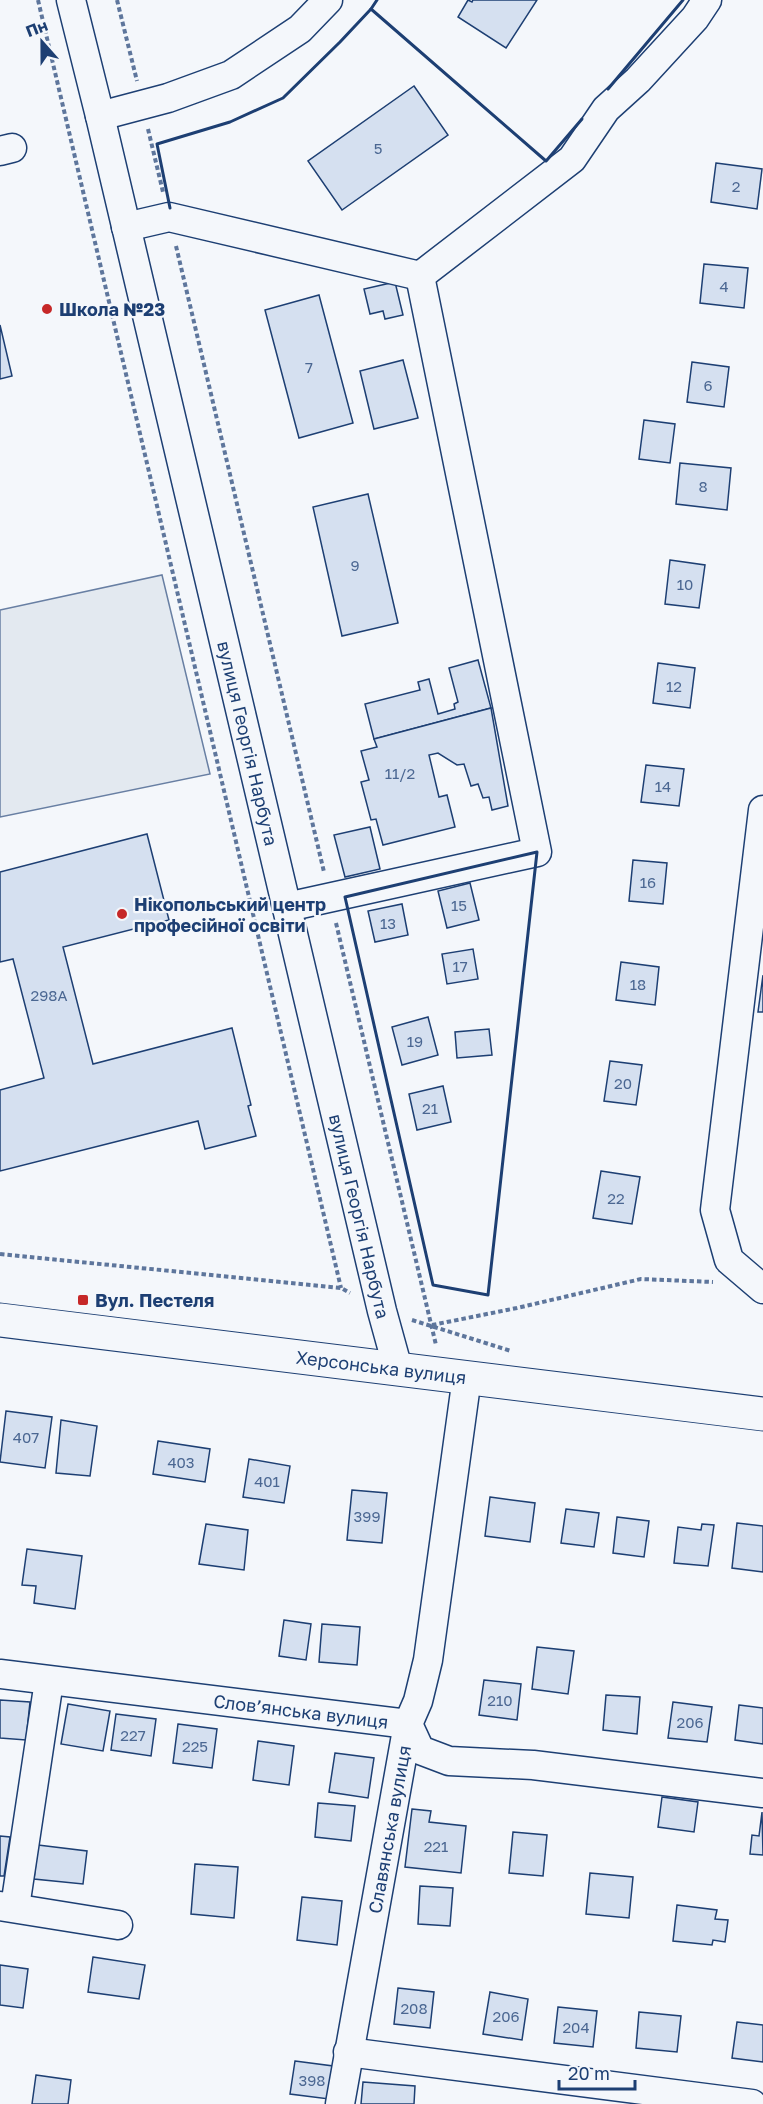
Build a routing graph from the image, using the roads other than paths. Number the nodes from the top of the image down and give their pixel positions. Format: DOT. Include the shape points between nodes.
graph roads {
  1 [pos="71,0"];
  2 [pos="328,0"];
  3 [pos="707,0"];
  4 [pos="100,116"];
  5 [pos="126,227"];
  6 [pos="420,276"];
  7 [pos="763,810"];
  8 [pos="287,907"];
  9 [pos="761,1287"];
  10 [pos="0,1320"];
  11 [pos="398,1369"];
  12 [pos="455,1376"];
  13 [pos="763,1413"];
  14 [pos="0,1674"];
  15 [pos="49,1681"];
  16 [pos="408,1724"];
  17 [pos="763,1793"];
  18 [pos="8,1906"];
  19 [pos="118,1925"];
  20 [pos="348,2052"];
  21 [pos="340,2104"];
  22 [pos="752,2104"];
  1 -- 4 [label="street, вулиця Георгія Нарбута"];
  2 -- 4 [label="street" via="300,29 231,75 168,98"];
  3 -- 6 [label="street" via="638,80 606,109 572,159"];
  4 -- 5 [label="street, вулиця Георгія Нарбута"];
  5 -- 6 [label="street" via="169,217"];
  5 -- 8 [label="street, вулиця Георгія Нарбута"];
  6 -- 8 [label="street" via="537,852"];
  7 -- 9 [label="street" via="716,1210 729,1260"];
  8 -- 11 [label="street, вулиця Георгія Нарбута"];
  10 -- 11 [label="main road, Херсонська вулиця"];
  11 -- 12 [label="main road, Херсонська вулиця"];
  12 -- 13 [label="main road, Херсонська вулиця"];
  12 -- 16 [label="street, Славянська вулиця" via="428,1660"];
  14 -- 15 [label="street, Словʼянська вулиця"];
  15 -- 16 [label="street, Словʼянська вулиця"];
  15 -- 18 [label="street"];
  16 -- 17 [label="street, Словʼянська вулиця" via="420,1750 449,1761 534,1765"];
  16 -- 20 [label="street, Славянська вулиця"];
  18 -- 19 [label="street"];
  20 -- 21 [label="street, Славянська вулиця"];
  20 -- 22 [label="street"];
}
